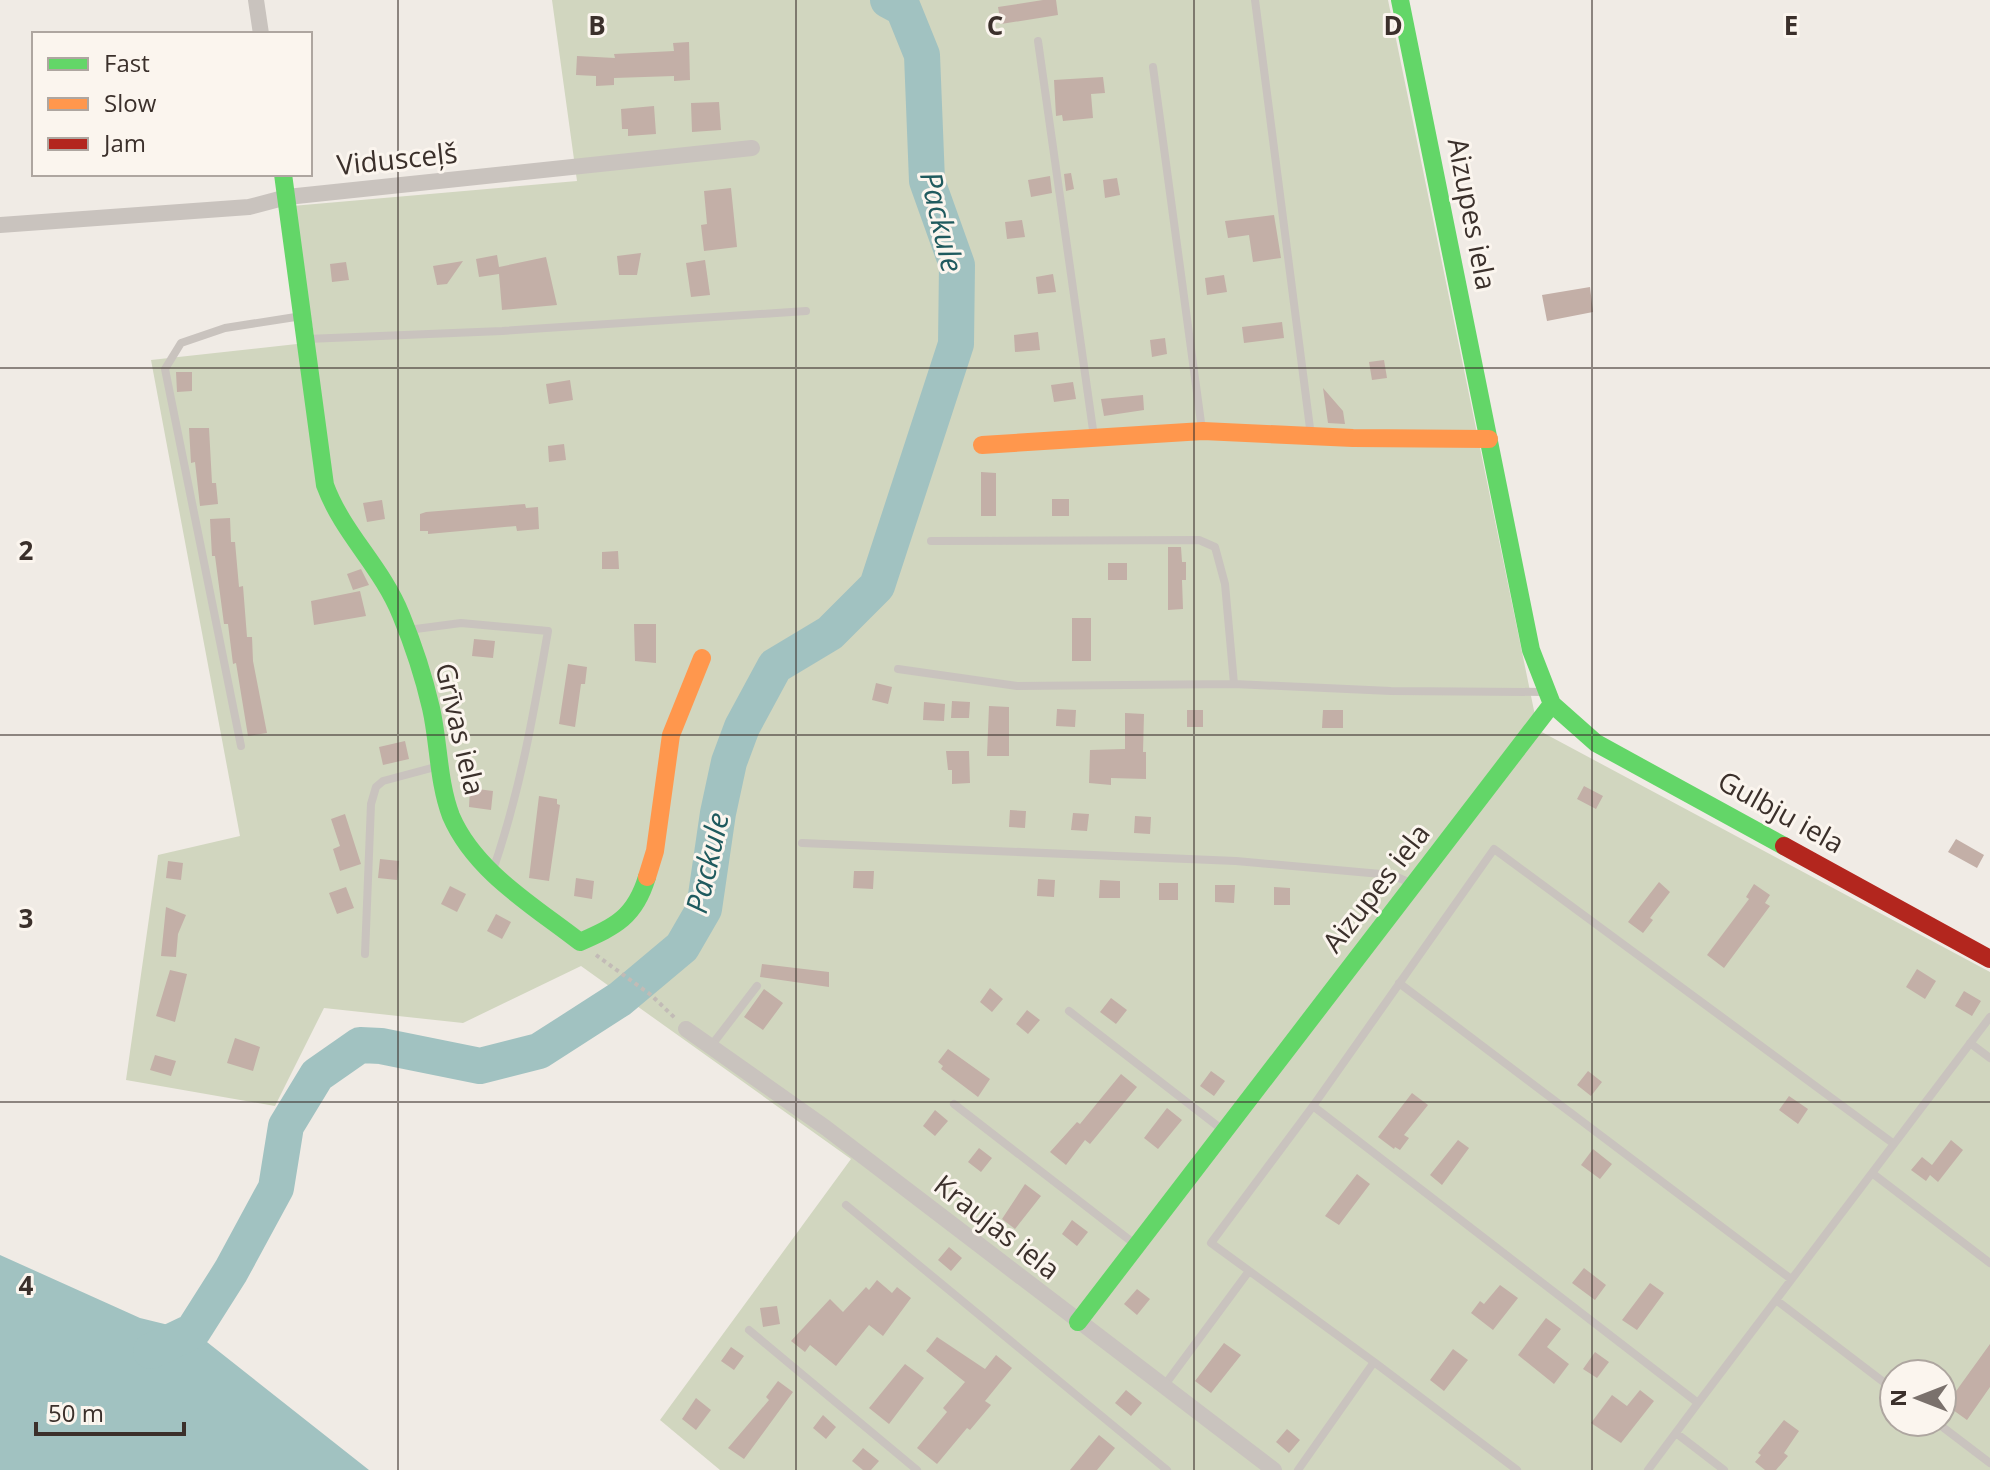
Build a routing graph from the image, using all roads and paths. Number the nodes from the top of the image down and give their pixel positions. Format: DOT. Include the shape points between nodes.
graph roads {
  1 [pos="256,0"];
  2 [pos="1255,0"];
  3 [pos="1400,0"];
  4 [pos="261,32"];
  5 [pos="1038,41"];
  6 [pos="1153,67"];
  7 [pos="752,148"];
  8 [pos="283,176"];
  9 [pos="287,197"];
  10 [pos="0,225"];
  11 [pos="806,311"];
  12 [pos="303,316"];
  13 [pos="306,340"];
  14 [pos="1203,431"];
  15 [pos="1311,436"];
  16 [pos="1094,438"];
  17 [pos="1489,439"];
  18 [pos="982,445"];
  19 [pos="931,541"];
  20 [pos="406,631"];
  21 [pos="702,658"];
  22 [pos="898,669"];
  23 [pos="1234,684"];
  24 [pos="1550,698"];
  25 [pos="241,746"];
  26 [pos="440,765"];
  27 [pos="802,843"];
  28 [pos="492,874"];
  29 [pos="1414,884"];
  30 [pos="365,954"];
  31 [pos="1990,959"];
  32 [pos="607,963"];
  33 [pos="1399,983"];
  34 [pos="757,986"];
  35 [pos="1069,1011"];
  36 [pos="1990,1017"];
  37 [pos="686,1029"];
  38 [pos="1970,1043"];
  39 [pos="711,1047"];
  40 [pos="1990,1058"];
  41 [pos="954,1104"];
  42 [pos="1313,1106"];
  43 [pos="1224,1132"];
  44 [pos="1894,1144"];
  45 [pos="1872,1173"];
  46 [pos="846,1205"];
  47 [pos="1137,1245"];
  48 [pos="1990,1263"];
  49 [pos="1249,1271"];
  50 [pos="1791,1279"];
  51 [pos="1776,1300"];
  52 [pos="1078,1322"];
  53 [pos="749,1330"];
  54 [pos="1374,1362"];
  55 [pos="1878,1378"];
  56 [pos="1163,1386"];
  57 [pos="1698,1403"];
  58 [pos="1676,1433"];
  59 [pos="1957,1438"];
  60 [pos="1990,1463"];
  61 [pos="917,1470"];
  62 [pos="1167,1470"];
  63 [pos="1274,1470"];
  64 [pos="1298,1470"];
  65 [pos="1517,1470"];
  66 [pos="1648,1470"];
  67 [pos="1724,1470"];
  1 -- 4 [label="street"];
  2 -- 15 [label="lane"];
  3 -- 17 [label="street, Aizupes iela"];
  5 -- 16 [label="lane"];
  6 -- 14 [label="lane"];
  7 -- 9 [label="street, Vidusceļš"];
  8 -- 9 [label="street, Grīvas iela"];
  9 -- 10 [label="street, Vidusceļš" via="249,207"];
  9 -- 12 [label="street, Grīvas iela"];
  11 -- 13 [label="lane"];
  12 -- 13 [label="street, Grīvas iela"];
  12 -- 25 [label="lane" via="225,328 181,343 165,369"];
  13 -- 20 [label="street, Grīvas iela" via="325,485 348,533 373,562"];
  14 -- 15 [label="street"];
  14 -- 16 [label="street"];
  15 -- 17 [label="street"];
  16 -- 18 [label="street"];
  17 -- 24 [label="street, Aizupes iela" via="1531,650"];
  19 -- 23 [label="lane" via="1199,540 1215,547 1225,584"];
  20 -- 26 [label="street, Grīvas iela" via="431,707"];
  20 -- 28 [label="lane" via="461,623 548,631 531,731"];
  21 -- 28 [label="street, Grīvas iela" via="671,735 655,851 641,896 617,925 580,942"];
  22 -- 23 [label="lane" via="1017,686"];
  23 -- 24 [label="lane"];
  24 -- 29 [label="street, Aizupes iela"];
  24 -- 31 [label="street, Gulbju iela" via="1596,743"];
  26 -- 28 [label="street, Grīvas iela" via="451,815"];
  26 -- 30 [label="lane" via="390,777 376,787"];
  27 -- 29 [label="lane" via="1236,861 1392,875"];
  29 -- 43 [label="street, Aizupes iela"];
  32 -- 37 [label="path"];
  33 -- 42 [label="lane"];
  33 -- 44 [label="lane" via="1494,849"];
  33 -- 50 [label="lane"];
  34 -- 39 [label="lane"];
  35 -- 43 [label="lane"];
  36 -- 38 [label="lane"];
  37 -- 39 [label="street, Kraujas iela"];
  38 -- 40 [label="lane"];
  38 -- 44 [label="lane"];
  39 -- 52 [label="street, Kraujas iela" via="826,1128"];
  41 -- 47 [label="lane"];
  42 -- 49 [label="lane" via="1211,1243"];
  42 -- 57 [label="lane"];
  43 -- 47 [label="street, Aizupes iela"];
  44 -- 45 [label="lane"];
  45 -- 48 [label="lane"];
  45 -- 50 [label="lane"];
  46 -- 62 [label="lane"];
  47 -- 52 [label="street, Aizupes iela"];
  49 -- 54 [label="lane"];
  49 -- 56 [label="lane"];
  50 -- 51 [label="lane"];
  51 -- 55 [label="lane"];
  51 -- 57 [label="lane"];
  52 -- 56 [label="street, Kraujas iela"];
  53 -- 61 [label="lane"];
  54 -- 64 [label="lane"];
  54 -- 65 [label="lane"];
  56 -- 63 [label="street, Kraujas iela"];
  57 -- 58 [label="lane"];
  58 -- 66 [label="lane"];
  58 -- 67 [label="lane"];
  59 -- 60 [label="lane"];
}
